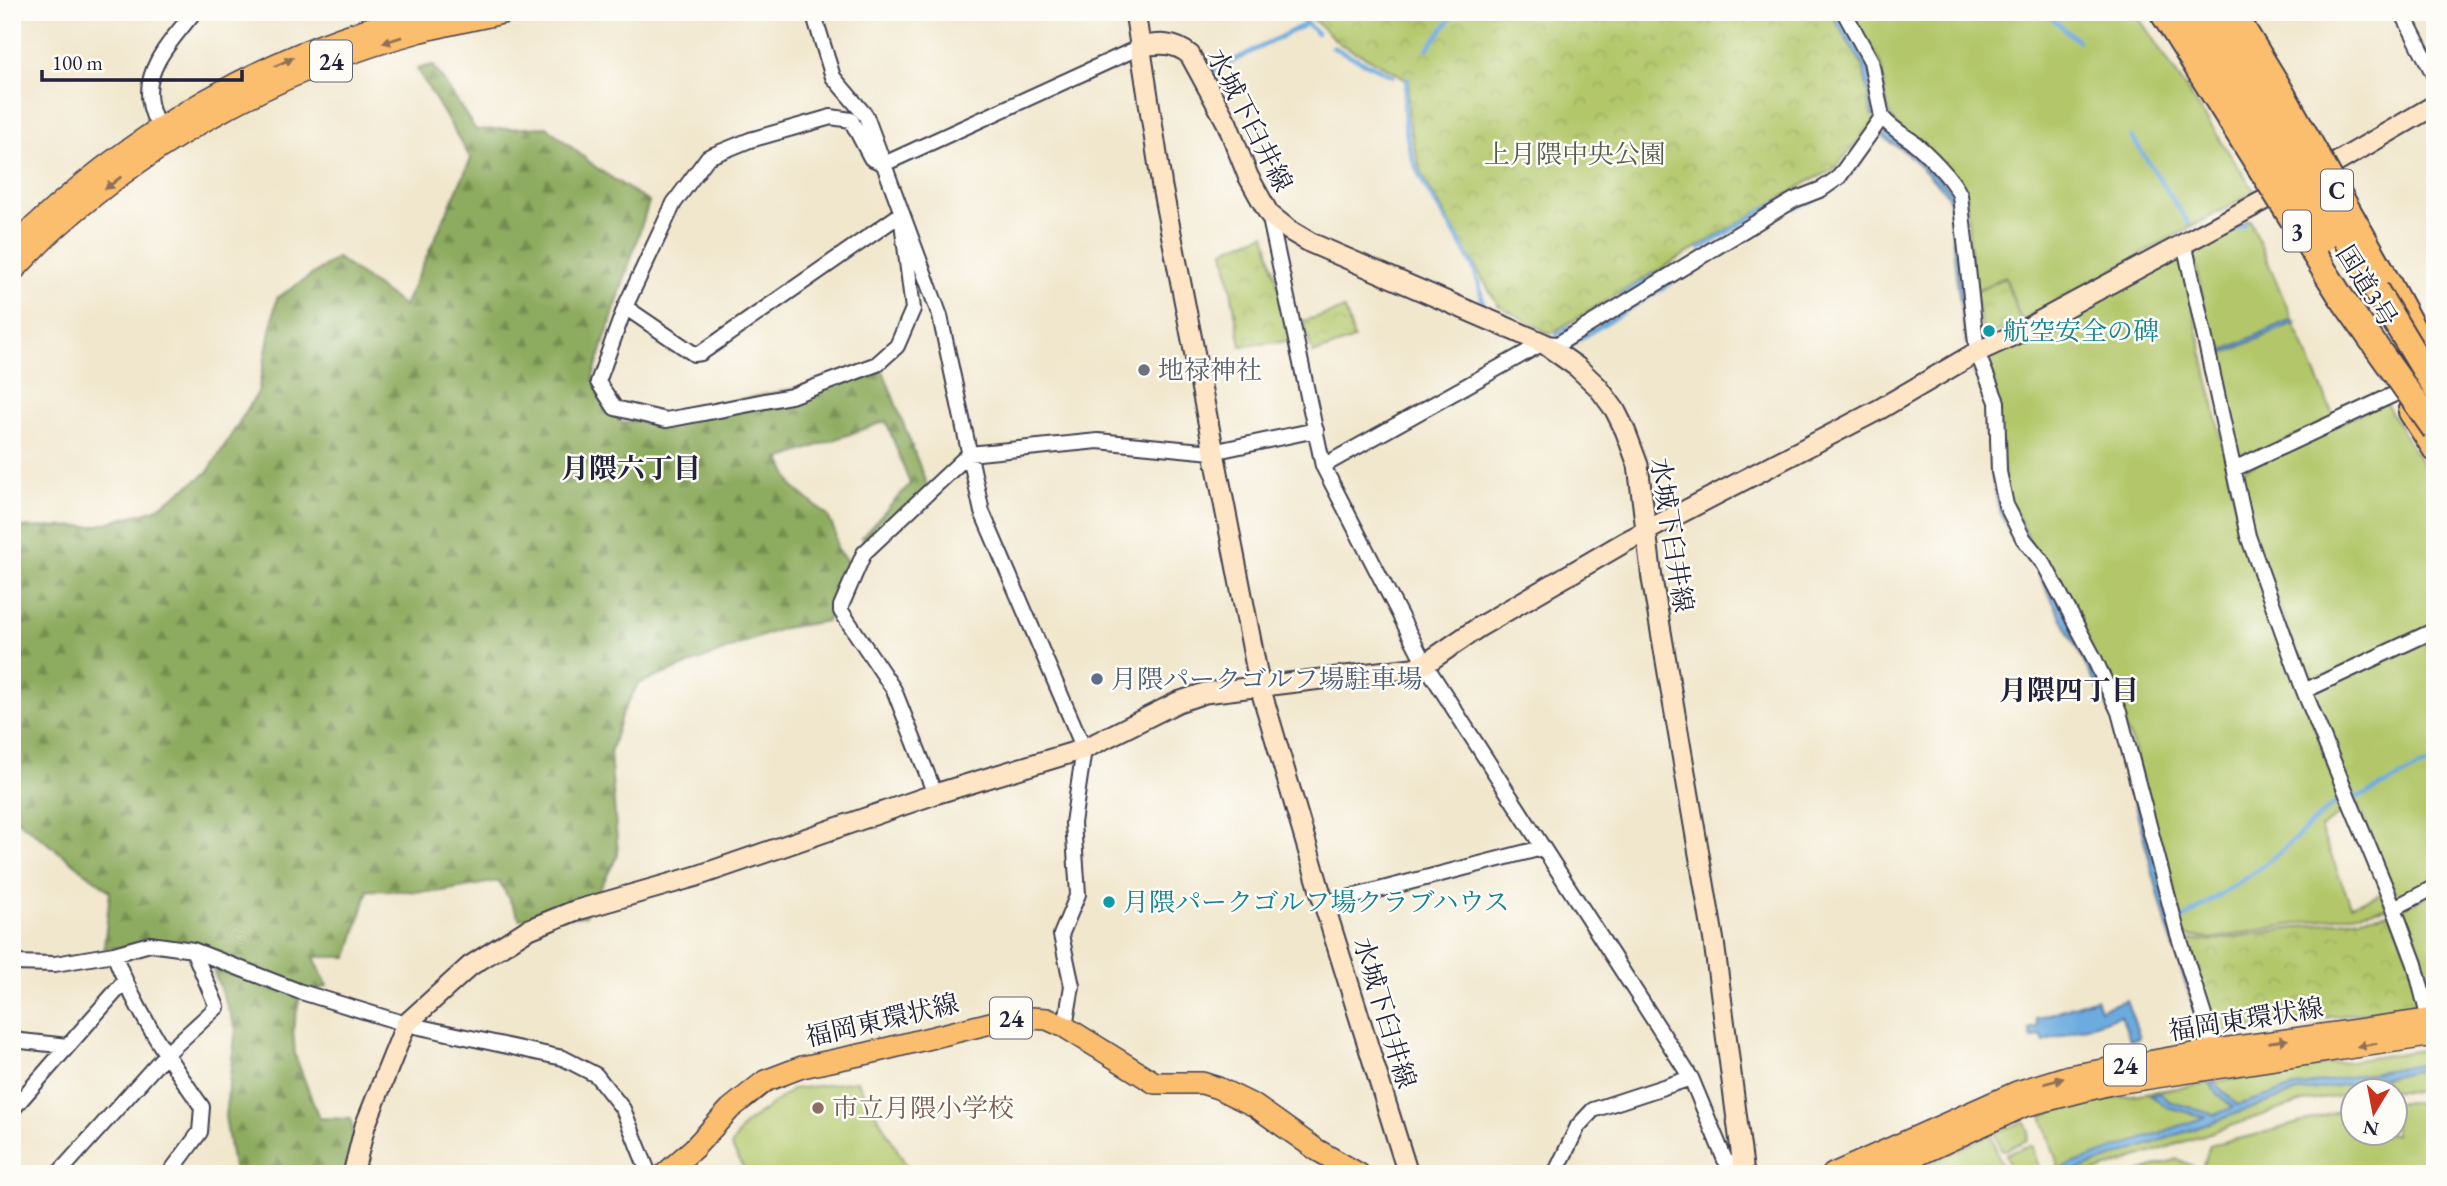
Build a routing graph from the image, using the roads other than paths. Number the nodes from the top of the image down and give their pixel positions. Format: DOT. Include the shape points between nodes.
graph roads {
  1 [pos="194,12"];
  2 [pos="432,12"];
  3 [pos="506,12"];
  4 [pos="813,12"];
  5 [pos="1135,12"];
  6 [pos="1844,12"];
  7 [pos="2160,12"];
  8 [pos="2187,12"];
  9 [pos="2208,12"];
  10 [pos="2234,12"];
  11 [pos="2402,12"];
  12 [pos="1140,47"];
  13 [pos="2435,77"];
  14 [pos="2435,105"];
  15 [pos="1882,117"];
  16 [pos="159,129"];
  17 [pos="884,164"];
  18 [pos="2325,170"];
  19 [pos="2273,194"];
  20 [pos="901,214"];
  21 [pos="1269,214"];
  22 [pos="2181,244"];
  23 [pos="12,248"];
  24 [pos="12,272"];
  25 [pos="625,307"];
  26 [pos="1543,343"];
  27 [pos="1977,352"];
  28 [pos="2435,370"];
  29 [pos="2435,388"];
  30 [pos="2399,393"];
  31 [pos="2435,422"];
  32 [pos="1316,430"];
  33 [pos="2435,430"];
  34 [pos="2435,449"];
  35 [pos="1213,452"];
  36 [pos="969,454"];
  37 [pos="1324,466"];
  38 [pos="2234,469"];
  39 [pos="1647,533"];
  40 [pos="2435,630"];
  41 [pos="1425,664"];
  42 [pos="1260,687"];
  43 [pos="2304,691"];
  44 [pos="1084,749"];
  45 [pos="935,794"];
  46 [pos="1542,848"];
  47 [pos="2435,887"];
  48 [pos="1324,904"];
  49 [pos="2394,908"];
  50 [pos="193,950"];
  51 [pos="114,954"];
  52 [pos="12,963"];
  53 [pos="124,982"];
  54 [pos="406,1024"];
  55 [pos="2433,1025"];
  56 [pos="1065,1027"];
  57 [pos="12,1040"];
  58 [pos="68,1046"];
  59 [pos="2216,1050"];
  60 [pos="165,1055"];
  61 [pos="1691,1078"];
  62 [pos="12,1110"];
  63 [pos="12,1173"];
  64 [pos="1744,1173"];
  65 [pos="19,1174"];
  66 [pos="58,1174"];
  67 [pos="169,1174"];
  68 [pos="353,1174"];
  69 [pos="649,1174"];
  70 [pos="665,1174"];
  71 [pos="1359,1174"];
  72 [pos="1408,1174"];
  73 [pos="1555,1174"];
  74 [pos="1833,1174"];
  75 [pos="1877,1174"];
  1 -- 16 [label="street" via="156,63 149,83"];
  16 -- 2 [label="main road, 24, one-way" via="234,85 302,54"];
  3 -- 24 [label="main road, 24, one-way" via="376,45 240,100 150,154 57,227"];
  4 -- 17 [label="street" via="833,77 866,116"];
  5 -- 12 [label="main road, 水城下臼井線"];
  6 -- 15 [label="street" via="1871,61"];
  7 -- 19 [label="highway, 国道3号 / 3"];
  7 -- 33 [label="highway, C, bridge" via="2341,297"];
  8 -- 31 [label="highway, bridge"];
  9 -- 29 [label="highway, bridge"];
  10 -- 18 [label="highway, 国道3号 / 3"];
  10 -- 28 [label="highway, C, bridge"];
  11 -- 13 [label="street"];
  12 -- 17 [label="street"];
  12 -- 21 [label="main road, 水城下臼井線" via="1159,43 1181,47 1190,55"];
  12 -- 35 [label="main road, 水城下臼井線"];
  14 -- 18 [label="main road"];
  15 -- 26 [label="street" via="1839,177 1822,189 1794,200 1558,344"];
  15 -- 27 [label="street" via="1931,159 1960,195"];
  16 -- 23 [label="main road, 24" via="50,209"];
  17 -- 20 [label="street"];
  17 -- 25 [label="street" via="871,158 850,120 831,117 708,157 674,203"];
  18 -- 19 [label="main road"];
  18 -- 28 [label="highway, 国道3号 / 3"];
  19 -- 22 [label="main road"];
  19 -- 30 [label="highway, 国道3号 / 3"];
  20 -- 25 [label="street" via="701,353 694,354"];
  20 -- 25 [label="street" via="913,309 897,346 877,365 791,396 666,420 615,408 598,382"];
  20 -- 36 [label="street" via="940,316"];
  21 -- 26 [label="main road, 水城下臼井線" via="1311,243"];
  21 -- 32 [label="street"];
  22 -- 27 [label="main road"];
  22 -- 38 [label="street"];
  26 -- 37 [label="street"];
  26 -- 39 [label="main road, 水城下臼井線" via="1577,367 1615,410 1638,465"];
  27 -- 39 [label="main road"];
  27 -- 59 [label="street" via="1997,402 1999,472 2006,505 2050,576 2119,712 2178,931"];
  30 -- 34 [label="highway, 国道3号 / 3"];
  30 -- 38 [label="street"];
  32 -- 35 [label="street"];
  32 -- 37 [label="street"];
  35 -- 36 [label="street" via="1098,441"];
  35 -- 42 [label="main road, 水城下臼井線"];
  36 -- 44 [label="street" via="982,512"];
  36 -- 45 [label="street" via="864,554 841,606 894,690"];
  37 -- 41 [label="street"];
  38 -- 43 [label="street" via="2248,536"];
  39 -- 41 [label="main road" via="1479,627"];
  39 -- 64 [label="main road, 水城下臼井線" via="1717,966"];
  40 -- 43 [label="street"];
  41 -- 42 [label="main road"];
  41 -- 46 [label="street"];
  42 -- 44 [label="main road" via="1205,693 1178,702"];
  42 -- 48 [label="main road, 水城下臼井線"];
  43 -- 49 [label="street"];
  44 -- 45 [label="main road"];
  44 -- 56 [label="street" via="1073,823 1078,894 1061,936 1072,986"];
  45 -- 54 [label="main road" via="527,930 470,966"];
  46 -- 48 [label="street"];
  46 -- 61 [label="street"];
  47 -- 49 [label="street"];
  48 -- 72 [label="main road, 水城下臼井線"];
  49 -- 55 [label="street"];
  50 -- 51 [label="street" via="150,944"];
  50 -- 54 [label="street" via="298,991"];
  50 -- 60 [label="street" via="217,1007"];
  51 -- 52 [label="street" via="55,964"];
  51 -- 53 [label="street"];
  53 -- 58 [label="street"];
  53 -- 60 [label="street"];
  54 -- 68 [label="main road" via="365,1126"];
  54 -- 69 [label="street" via="563,1058 596,1075 623,1109"];
  59 -- 55 [label="main road, 福岡東環状線 / 24, one-way"];
  55 -- 75 [label="main road, 24, one-way" via="2073,1092 2011,1112"];
  56 -- 70 [label="main road, 福岡東環状線 / 24" via="1047,1019 1015,1017 780,1075 730,1109"];
  56 -- 71 [label="main road, 福岡東環状線 / 24" via="1155,1083 1202,1083 1237,1096"];
  57 -- 58 [label="street"];
  58 -- 62 [label="street"];
  74 -- 59 [label="main road, 福岡東環状線 / 24, one-way" via="2030,1087"];
  60 -- 66 [label="street"];
  60 -- 67 [label="street" via="202,1107 200,1132"];
  61 -- 64 [label="street" via="1725,1160"];
  61 -- 73 [label="street" via="1593,1110 1578,1126"];
  63 -- 65 [label="street"];
}
